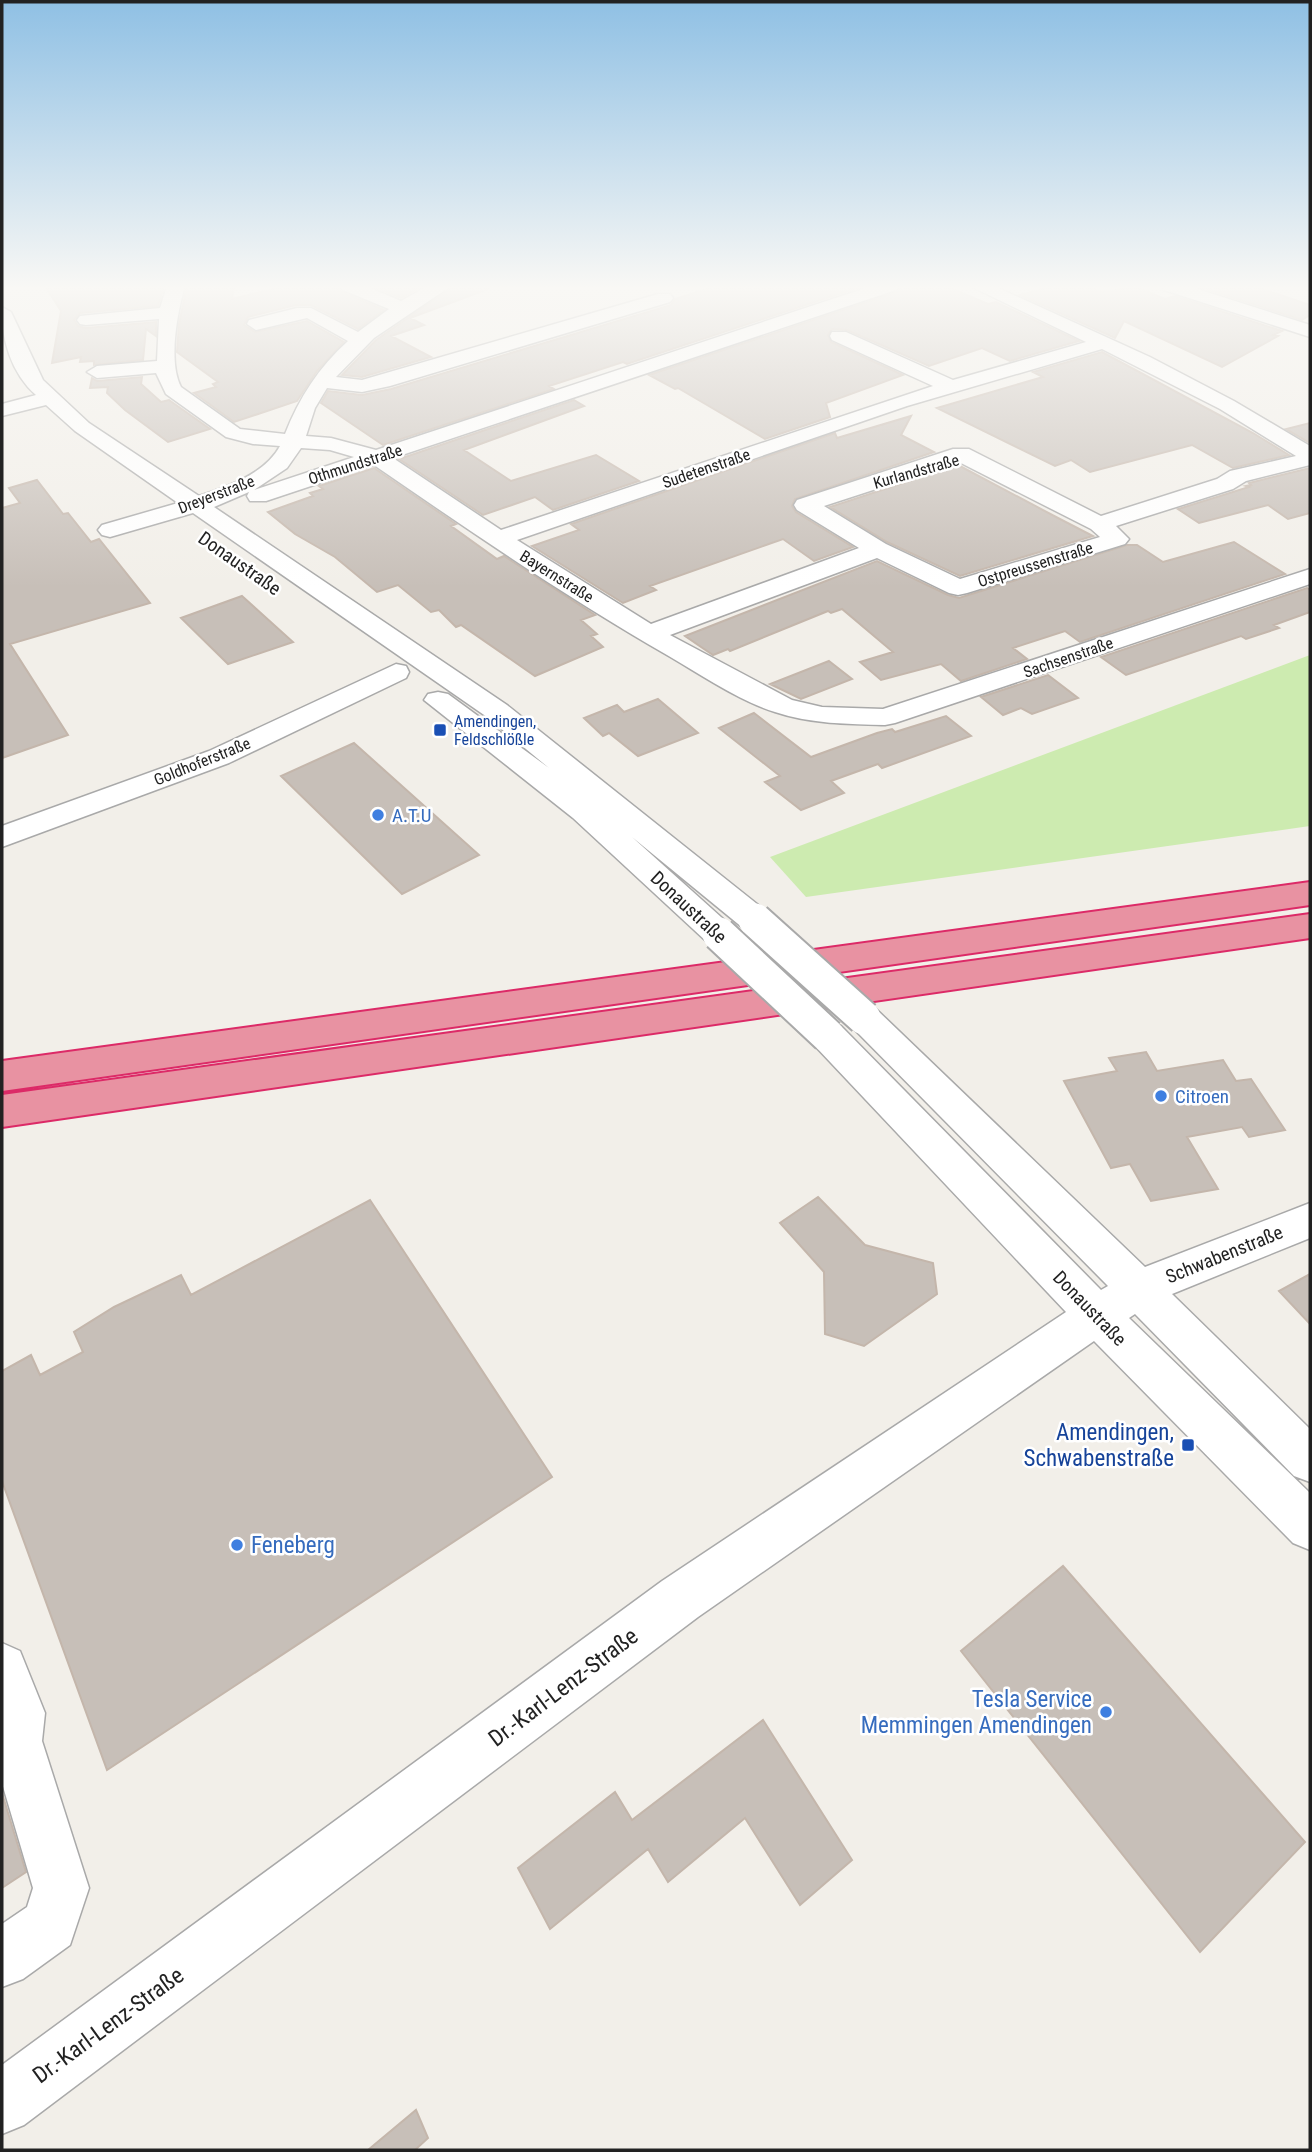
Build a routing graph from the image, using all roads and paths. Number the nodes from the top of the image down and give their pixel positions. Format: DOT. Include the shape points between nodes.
graph roads {
  1 [pos="40,386"];
  2 [pos="171,386"];
  3 [pos="319,386"];
  4 [pos="589,386"];
  5 [pos="951,386"];
  6 [pos="959,386"];
  7 [pos="1190,386"];
  8 [pos="954,388"];
  9 [pos="49,398"];
  10 [pos="10,401"];
  11 [pos="38,422"];
  12 [pos="293,441"];
  13 [pos="76,448"];
  14 [pos="377,457"];
  15 [pos="1310,457"];
  16 [pos="258,496"];
  17 [pos="181,508"];
  18 [pos="1099,524"];
  19 [pos="110,530"];
  20 [pos="498,539"];
  21 [pos="878,549"];
  22 [pos="1310,576"];
  23 [pos="649,634"];
  24 [pos="396,672"];
  25 [pos="822,715"];
  26 [pos="2,837"];
  27 [pos="1310,893"];
  28 [pos="1310,926"];
  29 [pos="2,1076"];
  30 [pos="2,1111"];
  31 [pos="1310,1220"];
  32 [pos="1117,1302"];
  33 [pos="1310,1460"];
  34 [pos="1310,1526"];
  35 [pos="2,1669"];
  36 [pos="2,1958"];
  37 [pos="2,2103"];
  1 -- 9 [label="street, Donaustraße"];
  2 -- 12 [label="street, Bayernstraße" via="233,433"];
  3 -- 12 [label="street, Dreyerstraße"];
  4 -- 14 [label="street, Othmundstraße"];
  5 -- 8 [label="street"];
  6 -- 8 [label="street, Sudetenstraße"];
  7 -- 15 [label="street"];
  8 -- 20 [label="street, Sudetenstraße" via="900,402"];
  9 -- 10 [label="street"];
  9 -- 17 [label="street, Donaustraße"];
  10 -- 11 [label="street"];
  12 -- 14 [label="street, Bayernstraße" via="331,444"];
  12 -- 17 [label="street, Dreyerstraße" via="282,460 261,477"];
  13 -- 17 [label="street, Donaustraße"];
  14 -- 16 [label="street, Othmundstraße"];
  14 -- 20 [label="street, Bayernstraße"];
  15 -- 18 [label="street, Ostpreussenstraße" via="1238,476"];
  17 -- 19 [label="street, Dreyerstraße"];
  17 -- 24 [label="street, Donaustraße"];
  17 -- 32 [label="street, Donaustraße, bridge" via="263,553 496,711 755,920 864,1018 1073,1222"];
  18 -- 21 [label="street, Ostpreussenstraße" via="1117,538 958,588"];
  18 -- 21 [label="street, Kurlandstraße" via="961,454 805,505"];
  20 -- 23 [label="street, Bayernstraße"];
  21 -- 23 [label="street"];
  22 -- 25 [label="street, Sachsenstraße" via="910,710 885,717"];
  23 -- 25 [label="street, Bayernstraße" via="783,706"];
  24 -- 26 [label="street, Goldhoferstraße" via="219,757"];
  24 -- 32 [label="street, Donaustraße, bridge" via="456,712 567,799 679,895"];
  27 -- 29 [label="highway"];
  28 -- 30 [label="highway"];
  31 -- 32 [label="street, Schwabenstraße"];
  32 -- 33 [label="street, Donaustraße"];
  32 -- 34 [label="street, Donaustraße"];
  32 -- 37 [label="street, Dr.-Karl-Lenz-Straße" via="680,1600"];
  35 -- 36 [label="street" via="19,1713 16,1741 61,1888 50,1925"];
}
